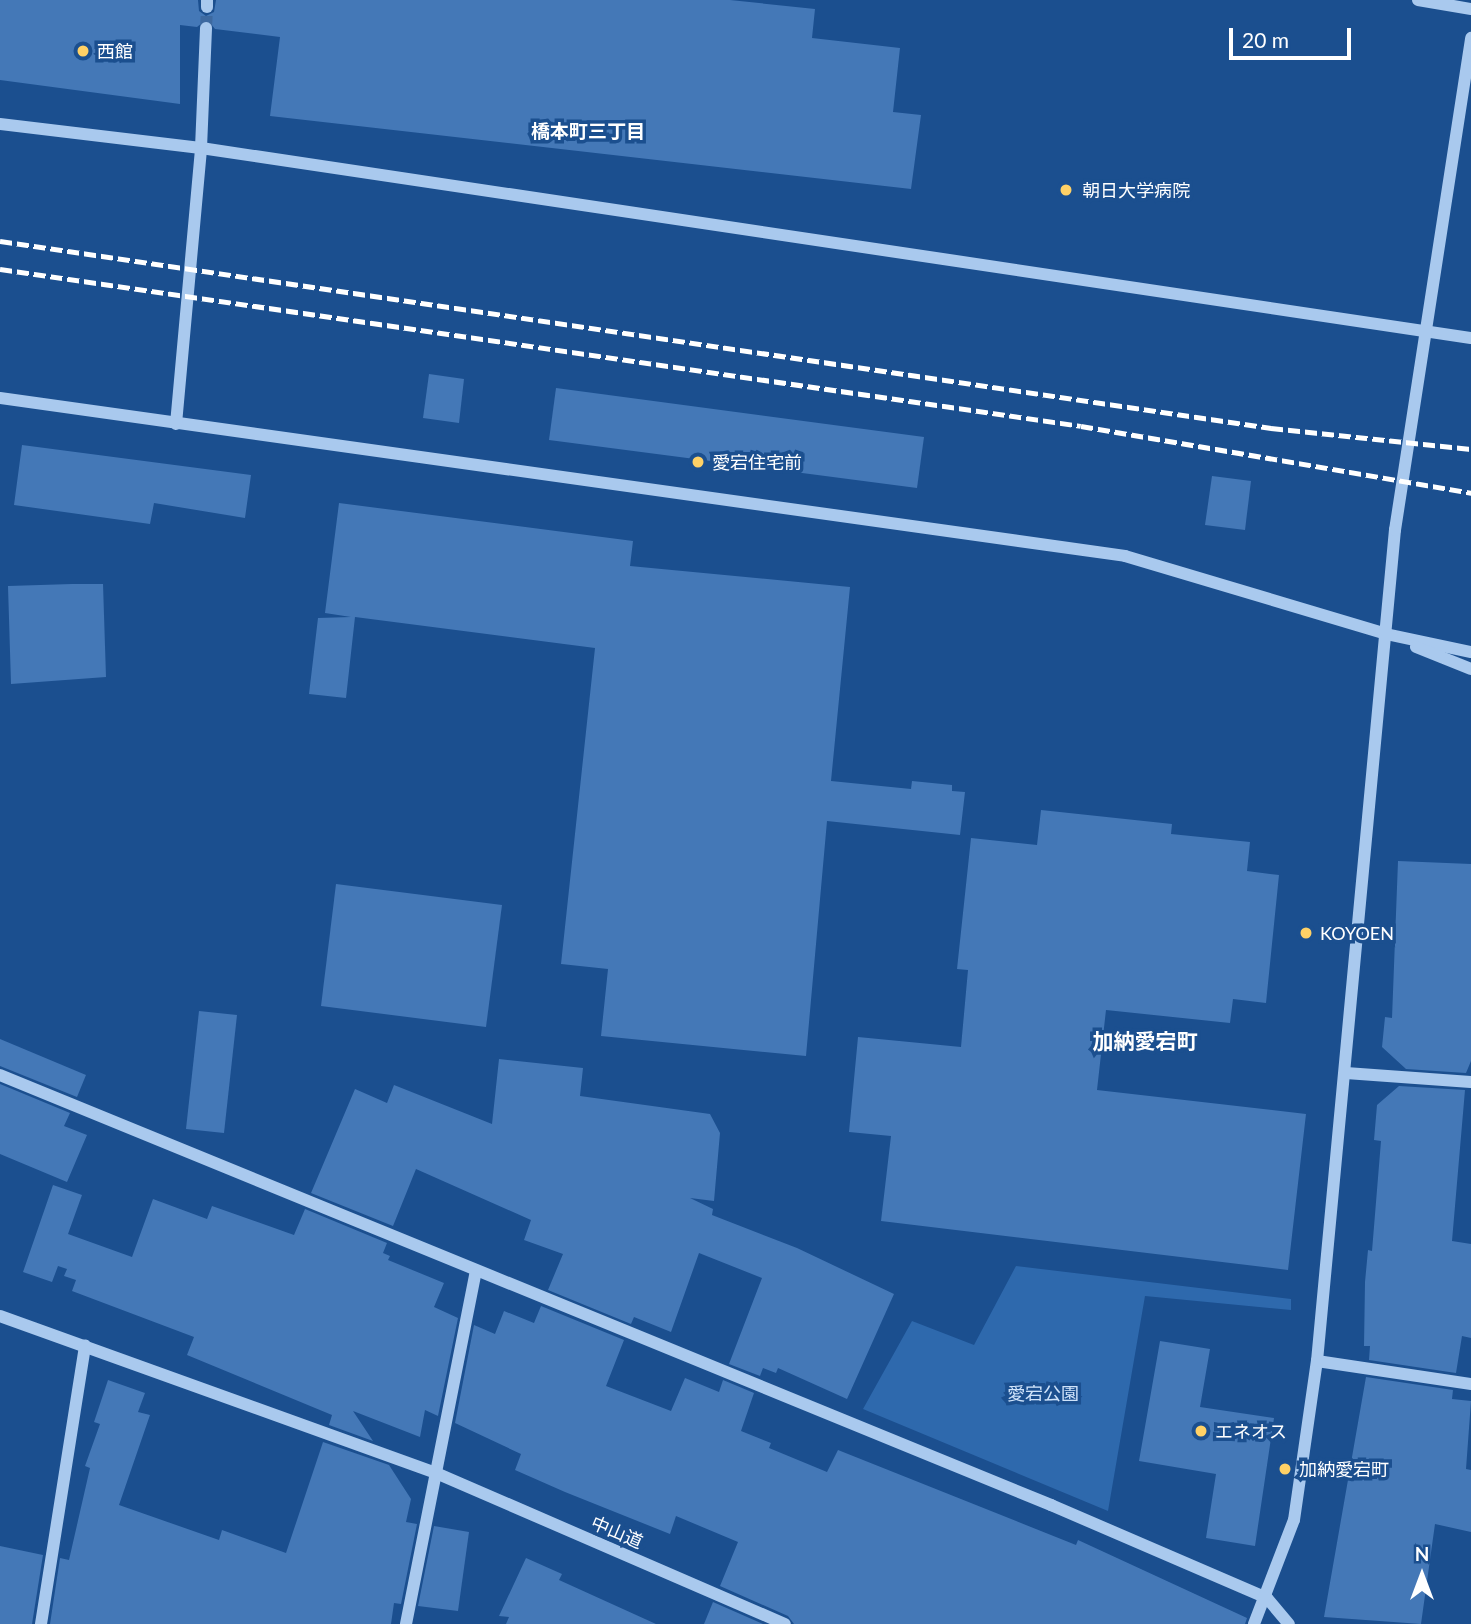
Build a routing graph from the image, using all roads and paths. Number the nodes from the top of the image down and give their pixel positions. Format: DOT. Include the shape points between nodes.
graph roads {
  1 [pos="1418,0"];
  2 [pos="1471,9"];
  3 [pos="206,28"];
  4 [pos="1471,38"];
  5 [pos="0,124"];
  6 [pos="201,148"];
  7 [pos="1422,332"];
  8 [pos="1471,338"];
  9 [pos="0,398"];
  10 [pos="176,424"];
  11 [pos="1386,634"];
  12 [pos="1471,652"];
  13 [pos="1471,669"];
  14 [pos="1346,1073"];
  15 [pos="0,1075"];
  16 [pos="1471,1082"];
  17 [pos="476,1271"];
  18 [pos="0,1316"];
  19 [pos="85,1345"];
  20 [pos="1317,1361"];
  21 [pos="1471,1384"];
  22 [pos="436,1473"];
  23 [pos="1267,1598"];
  24 [pos="41,1624"];
  25 [pos="406,1624"];
  26 [pos="785,1624"];
  27 [pos="1254,1624"];
  28 [pos="1289,1624"];
  1 -- 2 [label="street"];
  3 -- 6 [label="street"];
  4 -- 7 [label="street"];
  5 -- 6 [label="street"];
  6 -- 7 [label="street"];
  6 -- 10 [label="street"];
  7 -- 8 [label="street"];
  7 -- 11 [label="street"];
  9 -- 10 [label="street"];
  10 -- 11 [label="street" via="1125,556"];
  11 -- 12 [label="street"];
  11 -- 13 [label="street"];
  11 -- 14 [label="street"];
  14 -- 16 [label="street"];
  14 -- 20 [label="street"];
  15 -- 17 [label="street"];
  17 -- 22 [label="street"];
  17 -- 23 [label="street"];
  18 -- 19 [label="street, 中山道"];
  19 -- 22 [label="street, 中山道"];
  19 -- 24 [label="street"];
  20 -- 21 [label="street"];
  20 -- 23 [label="street" via="1294,1520"];
  22 -- 25 [label="street"];
  22 -- 26 [label="street, 中山道"];
  23 -- 27 [label="street"];
  23 -- 28 [label="street"];
}
